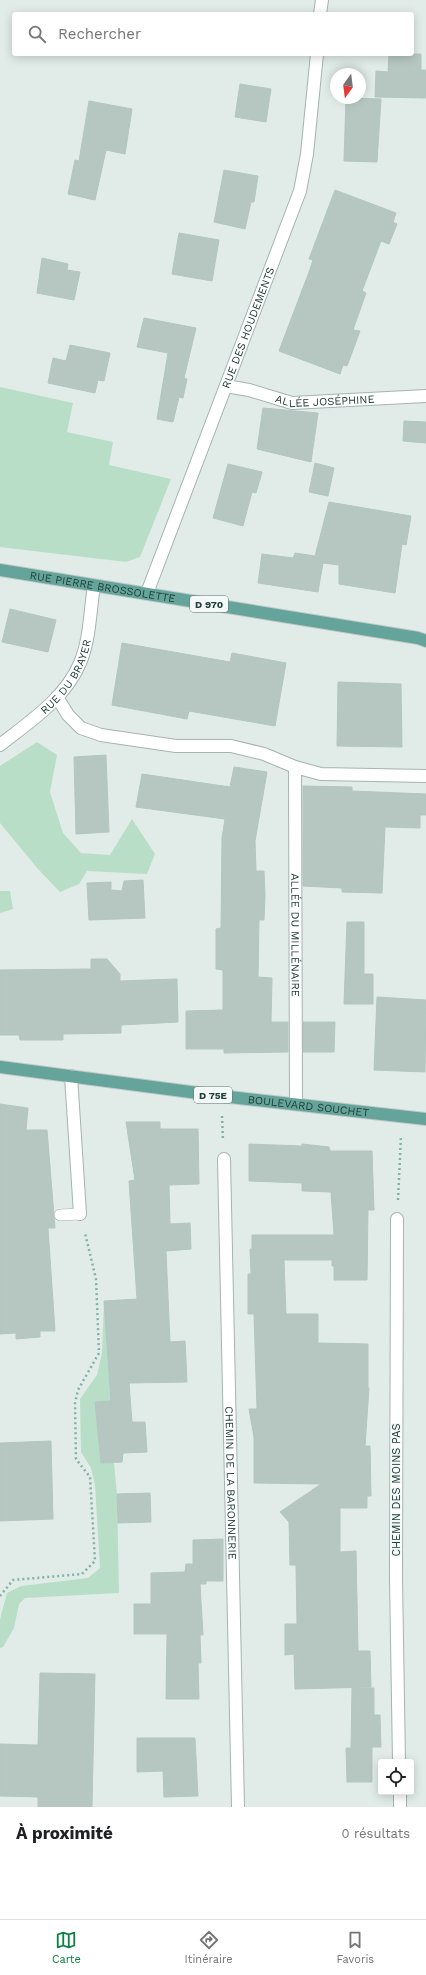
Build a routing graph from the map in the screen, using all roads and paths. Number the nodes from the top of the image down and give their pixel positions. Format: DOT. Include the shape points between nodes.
graph roads {
  1 [pos="322,0"];
  2 [pos="320,12"];
  3 [pos="317,56"];
  4 [pos="226,386"];
  5 [pos="426,396"];
  6 [pos="0,570"];
  7 [pos="94,586"];
  8 [pos="147,593"];
  9 [pos="423,639"];
  10 [pos="57,697"];
  11 [pos="0,746"];
  12 [pos="295,767"];
  13 [pos="426,776"];
  14 [pos="0,1067"];
  15 [pos="71,1076"];
  16 [pos="221,1096"];
  17 [pos="296,1104"];
  18 [pos="402,1116"];
  19 [pos="426,1119"];
  20 [pos="224,1159"];
  21 [pos="80,1214"];
  22 [pos="60,1215"];
  23 [pos="397,1219"];
  24 [pos="0,1596"];
  25 [pos="399,1759"];
  26 [pos="400,1795"];
  27 [pos="238,1807"];
  28 [pos="400,1807"];
  1 -- 2 [label="street"];
  3 -- 4 [label="street, RUE DES HOUDEMENTS" via="307,154 300,191"];
  4 -- 5 [label="street, ALLÉE JOSÉPHINE" via="292,403"];
  4 -- 8 [label="street, RUE DES HOUDEMENTS"];
  6 -- 7 [label="main road, RUE PIERRE BROSSOLETTE / D 970"];
  7 -- 8 [label="main road, RUE PIERRE BROSSOLETTE / D 970"];
  7 -- 10 [label="street, RUE DU BRAYER" via="80,662 74,677"];
  8 -- 9 [label="main road, RUE PIERRE BROSSOLETTE / D 970"];
  10 -- 11 [label="street, RUE DU BRAYER"];
  10 -- 12 [label="street" via="68,715 81,728 101,735 176,746 231,746 264,754"];
  12 -- 13 [label="street" via="322,774"];
  12 -- 17 [label="street, ALLÉE DU MILLÉNAIRE"];
  14 -- 15 [label="main road, BOULEVARD SOUCHET / D 75E"];
  15 -- 16 [label="main road, BOULEVARD SOUCHET / D 75E"];
  15 -- 21 [label="street"];
  16 -- 17 [label="main road, BOULEVARD SOUCHET / D 75E"];
  16 -- 20 [label="path"];
  17 -- 18 [label="main road, BOULEVARD SOUCHET / D 75E"];
  18 -- 19 [label="main road, BOULEVARD SOUCHET / D 75E"];
  18 -- 23 [label="path"];
  20 -- 27 [label="street, CHEMIN DE LA BARONNERIE"];
  21 -- 22 [label="lane"];
  21 -- 24 [label="path" via="96,1279 99,1353 78,1390 75,1403 76,1459 90,1477 95,1561 82,1574 13,1580"];
  23 -- 25 [label="street, CHEMIN DES MOINS PAS" via="396,1580"];
  26 -- 28 [label="street"];
}
